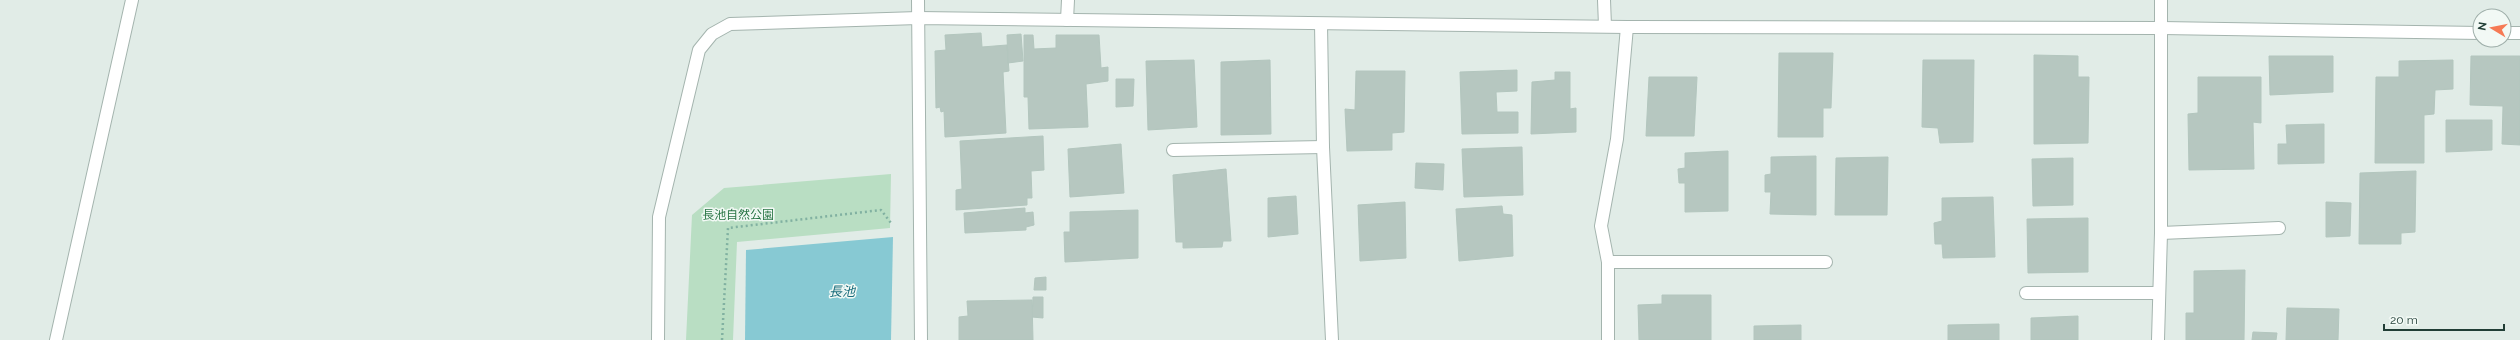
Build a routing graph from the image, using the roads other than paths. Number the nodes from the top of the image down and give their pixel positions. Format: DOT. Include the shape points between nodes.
graph roads {
  1 [pos="132,0"];
  2 [pos="918,0"];
  3 [pos="1068,0"];
  4 [pos="1604,0"];
  5 [pos="2161,0"];
  6 [pos="918,18"];
  7 [pos="1066,20"];
  8 [pos="1321,24"];
  9 [pos="1605,26"];
  10 [pos="1627,27"];
  11 [pos="2162,28"];
  12 [pos="2472,33"];
  13 [pos="1323,147"];
  14 [pos="1173,150"];
  15 [pos="2279,228"];
  16 [pos="2161,233"];
  17 [pos="1608,262"];
  18 [pos="1826,262"];
  19 [pos="2026,293"];
  20 [pos="2159,293"];
  21 [pos="56,340"];
  22 [pos="658,340"];
  23 [pos="920,340"];
  24 [pos="1332,340"];
  25 [pos="1608,340"];
  26 [pos="2158,340"];
  1 -- 21 [label="street"];
  2 -- 6 [label="street"];
  3 -- 7 [label="street"];
  4 -- 9 [label="street"];
  5 -- 11 [label="street"];
  6 -- 7 [label="street"];
  6 -- 22 [label="street" via="730,24 712,34 699,50 659,218"];
  6 -- 23 [label="street"];
  7 -- 8 [label="street"];
  8 -- 9 [label="street"];
  8 -- 13 [label="street"];
  9 -- 10 [label="street"];
  10 -- 11 [label="street"];
  10 -- 17 [label="street" via="1617,139 1601,226"];
  11 -- 12 [label="street"];
  11 -- 16 [label="street"];
  13 -- 14 [label="street"];
  13 -- 24 [label="street"];
  15 -- 16 [label="street"];
  16 -- 20 [label="street"];
  17 -- 18 [label="street"];
  17 -- 25 [label="street"];
  19 -- 20 [label="street"];
  20 -- 26 [label="street"];
}
